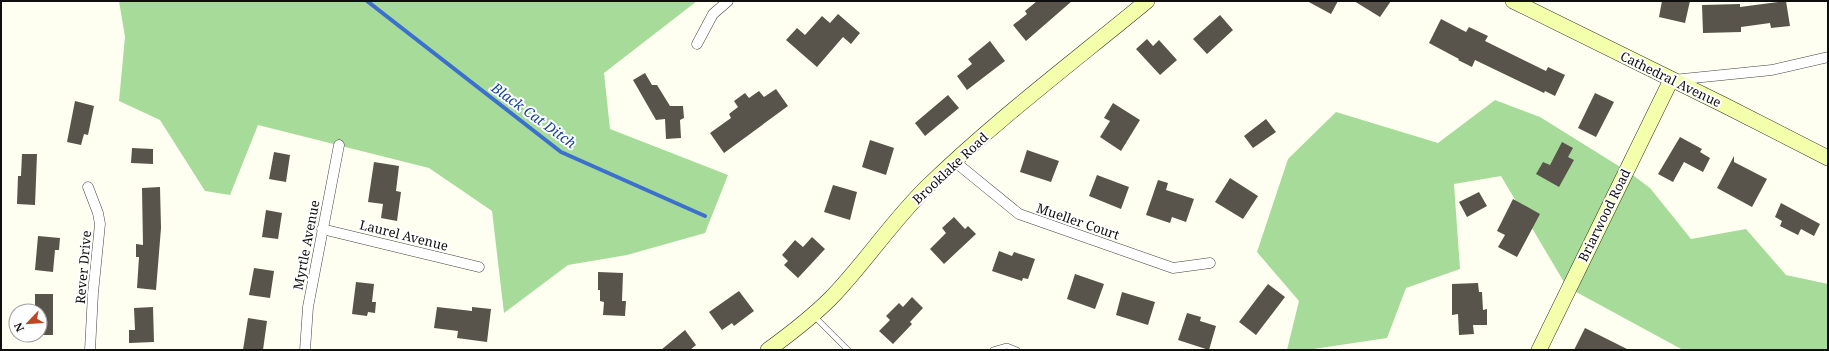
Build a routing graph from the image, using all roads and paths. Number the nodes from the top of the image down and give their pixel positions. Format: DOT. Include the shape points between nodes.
graph roads {
  1 [pos="728,1"];
  2 [pos="1147,1"];
  3 [pos="1513,1"];
  4 [pos="697,44"];
  5 [pos="1828,57"];
  6 [pos="1671,80"];
  7 [pos="339,146"];
  8 [pos="1828,158"];
  9 [pos="954,161"];
  10 [pos="88,187"];
  11 [pos="322,229"];
  12 [pos="1210,263"];
  13 [pos="479,267"];
  14 [pos="813,314"];
  15 [pos="90,350"];
  16 [pos="305,350"];
  17 [pos="768,350"];
  18 [pos="848,350"];
  19 [pos="993,350"];
  20 [pos="1012,350"];
  21 [pos="1017,350"];
  22 [pos="1538,350"];
  1 -- 4 [label="street" via="713,14"];
  2 -- 9 [label="street, Brooklake Road"];
  3 -- 6 [label="street, Cathedral Avenue"];
  5 -- 6 [label="street" via="1772,70"];
  6 -- 8 [label="street, Cathedral Avenue"];
  6 -- 22 [label="street, Briarwood Road"];
  7 -- 11 [label="street, Myrtle Avenue"];
  9 -- 12 [label="street, Mueller Court" via="1019,214 1173,268"];
  9 -- 14 [label="street, Brooklake Road" via="916,198 850,277"];
  10 -- 15 [label="street, Rever Drive" via="100,224"];
  11 -- 13 [label="street, Laurel Avenue"];
  11 -- 16 [label="street, Myrtle Avenue" via="308,307"];
  14 -- 17 [label="street, Brooklake Road"];
  14 -- 18 [label="lane"];
  19 -- 20 [label="lane" via="1007,346"];
  20 -- 21 [label="lane"];
}
